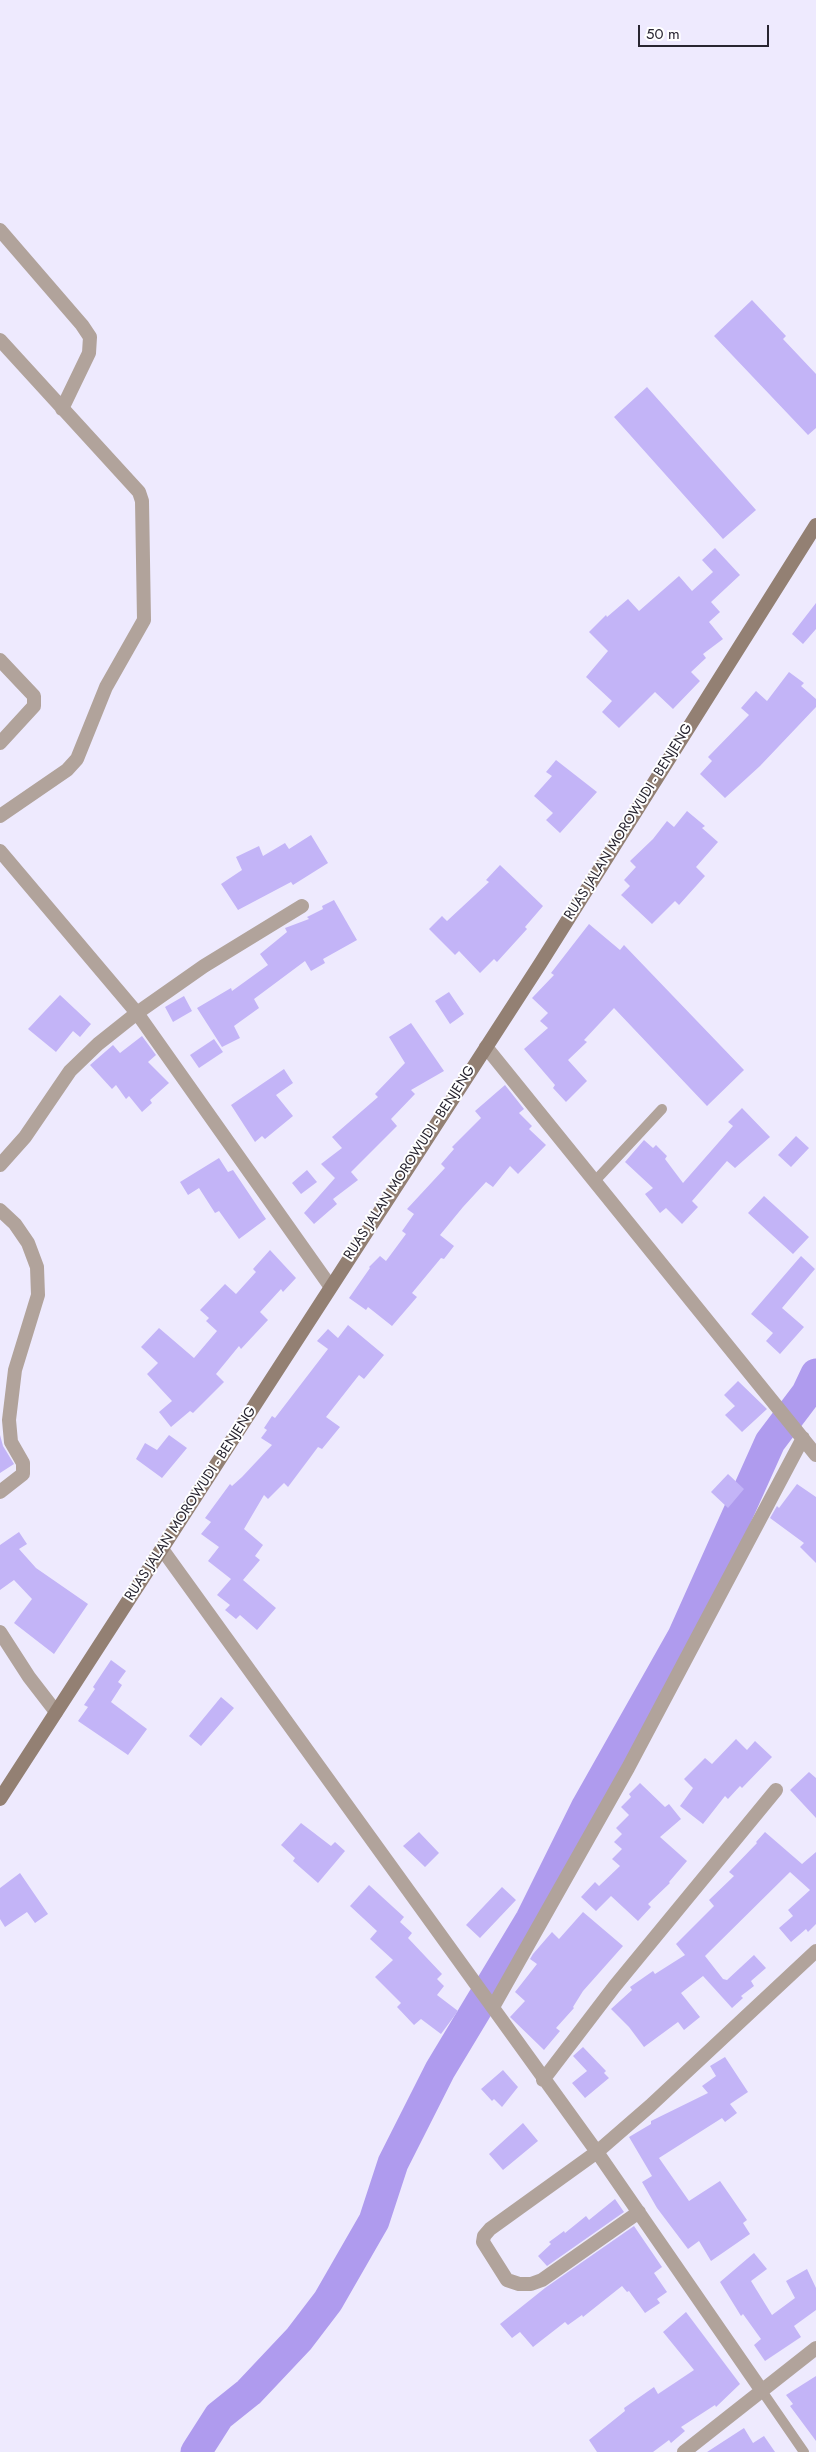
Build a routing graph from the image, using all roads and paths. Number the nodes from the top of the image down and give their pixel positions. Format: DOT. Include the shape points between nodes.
graph roads {
  1 [pos="0,230"];
  2 [pos="0,340"];
  3 [pos="62,409"];
  4 [pos="816,526"];
  5 [pos="0,660"];
  6 [pos="0,743"];
  7 [pos="0,816"];
  8 [pos="0,851"];
  9 [pos="302,906"];
  10 [pos="137,1013"];
  11 [pos="486,1047"];
  12 [pos="662,1109"];
  13 [pos="0,1166"];
  14 [pos="595,1181"];
  15 [pos="0,1210"];
  16 [pos="330,1286"];
  17 [pos="803,1438"];
  18 [pos="816,1455"];
  19 [pos="0,1492"];
  20 [pos="162,1549"];
  21 [pos="0,1632"];
  22 [pos="56,1712"];
  23 [pos="776,1790"];
  24 [pos="0,1798"];
  25 [pos="816,1951"];
  26 [pos="493,2007"];
  27 [pos="543,2080"];
  28 [pos="596,2152"];
  29 [pos="639,2212"];
  30 [pos="816,2348"];
  31 [pos="762,2391"];
  32 [pos="684,2452"];
  33 [pos="804,2452"];
  1 -- 3 [label="street" via="90,337 89,353"];
  2 -- 3 [label="street"];
  3 -- 7 [label="street" via="139,492 142,501 144,620 106,687 77,759 67,770"];
  4 -- 11 [label="main road, RUAS JALAN MOROWUDI - BENJENG"];
  5 -- 6 [label="street" via="34,696 34,706"];
  8 -- 10 [label="street"];
  9 -- 10 [label="street" via="204,966"];
  10 -- 13 [label="street" via="70,1071 25,1137"];
  10 -- 16 [label="street"];
  11 -- 14 [label="street"];
  11 -- 16 [label="main road, RUAS JALAN MOROWUDI - BENJENG"];
  12 -- 14 [label="lane"];
  14 -- 17 [label="street"];
  15 -- 19 [label="street" via="28,1243 37,1267 38,1295 15,1370 9,1420 11,1442 23,1462 23,1474"];
  16 -- 20 [label="main road, RUAS JALAN MOROWUDI - BENJENG"];
  17 -- 18 [label="street"];
  17 -- 26 [label="street" via="628,1768"];
  20 -- 22 [label="main road, RUAS JALAN MOROWUDI - BENJENG"];
  20 -- 26 [label="street"];
  21 -- 22 [label="street"];
  22 -- 24 [label="main road, RUAS JALAN MOROWUDI - BENJENG"];
  23 -- 27 [label="street" via="614,1987"];
  25 -- 28 [label="street"];
  26 -- 27 [label="street"];
  27 -- 28 [label="street"];
  28 -- 29 [label="street"];
  28 -- 29 [label="street" via="484,2236 483,2242 507,2280 531,2284 542,2280"];
  29 -- 31 [label="street"];
  30 -- 31 [label="street"];
  31 -- 32 [label="street"];
  31 -- 33 [label="lane"];
}
